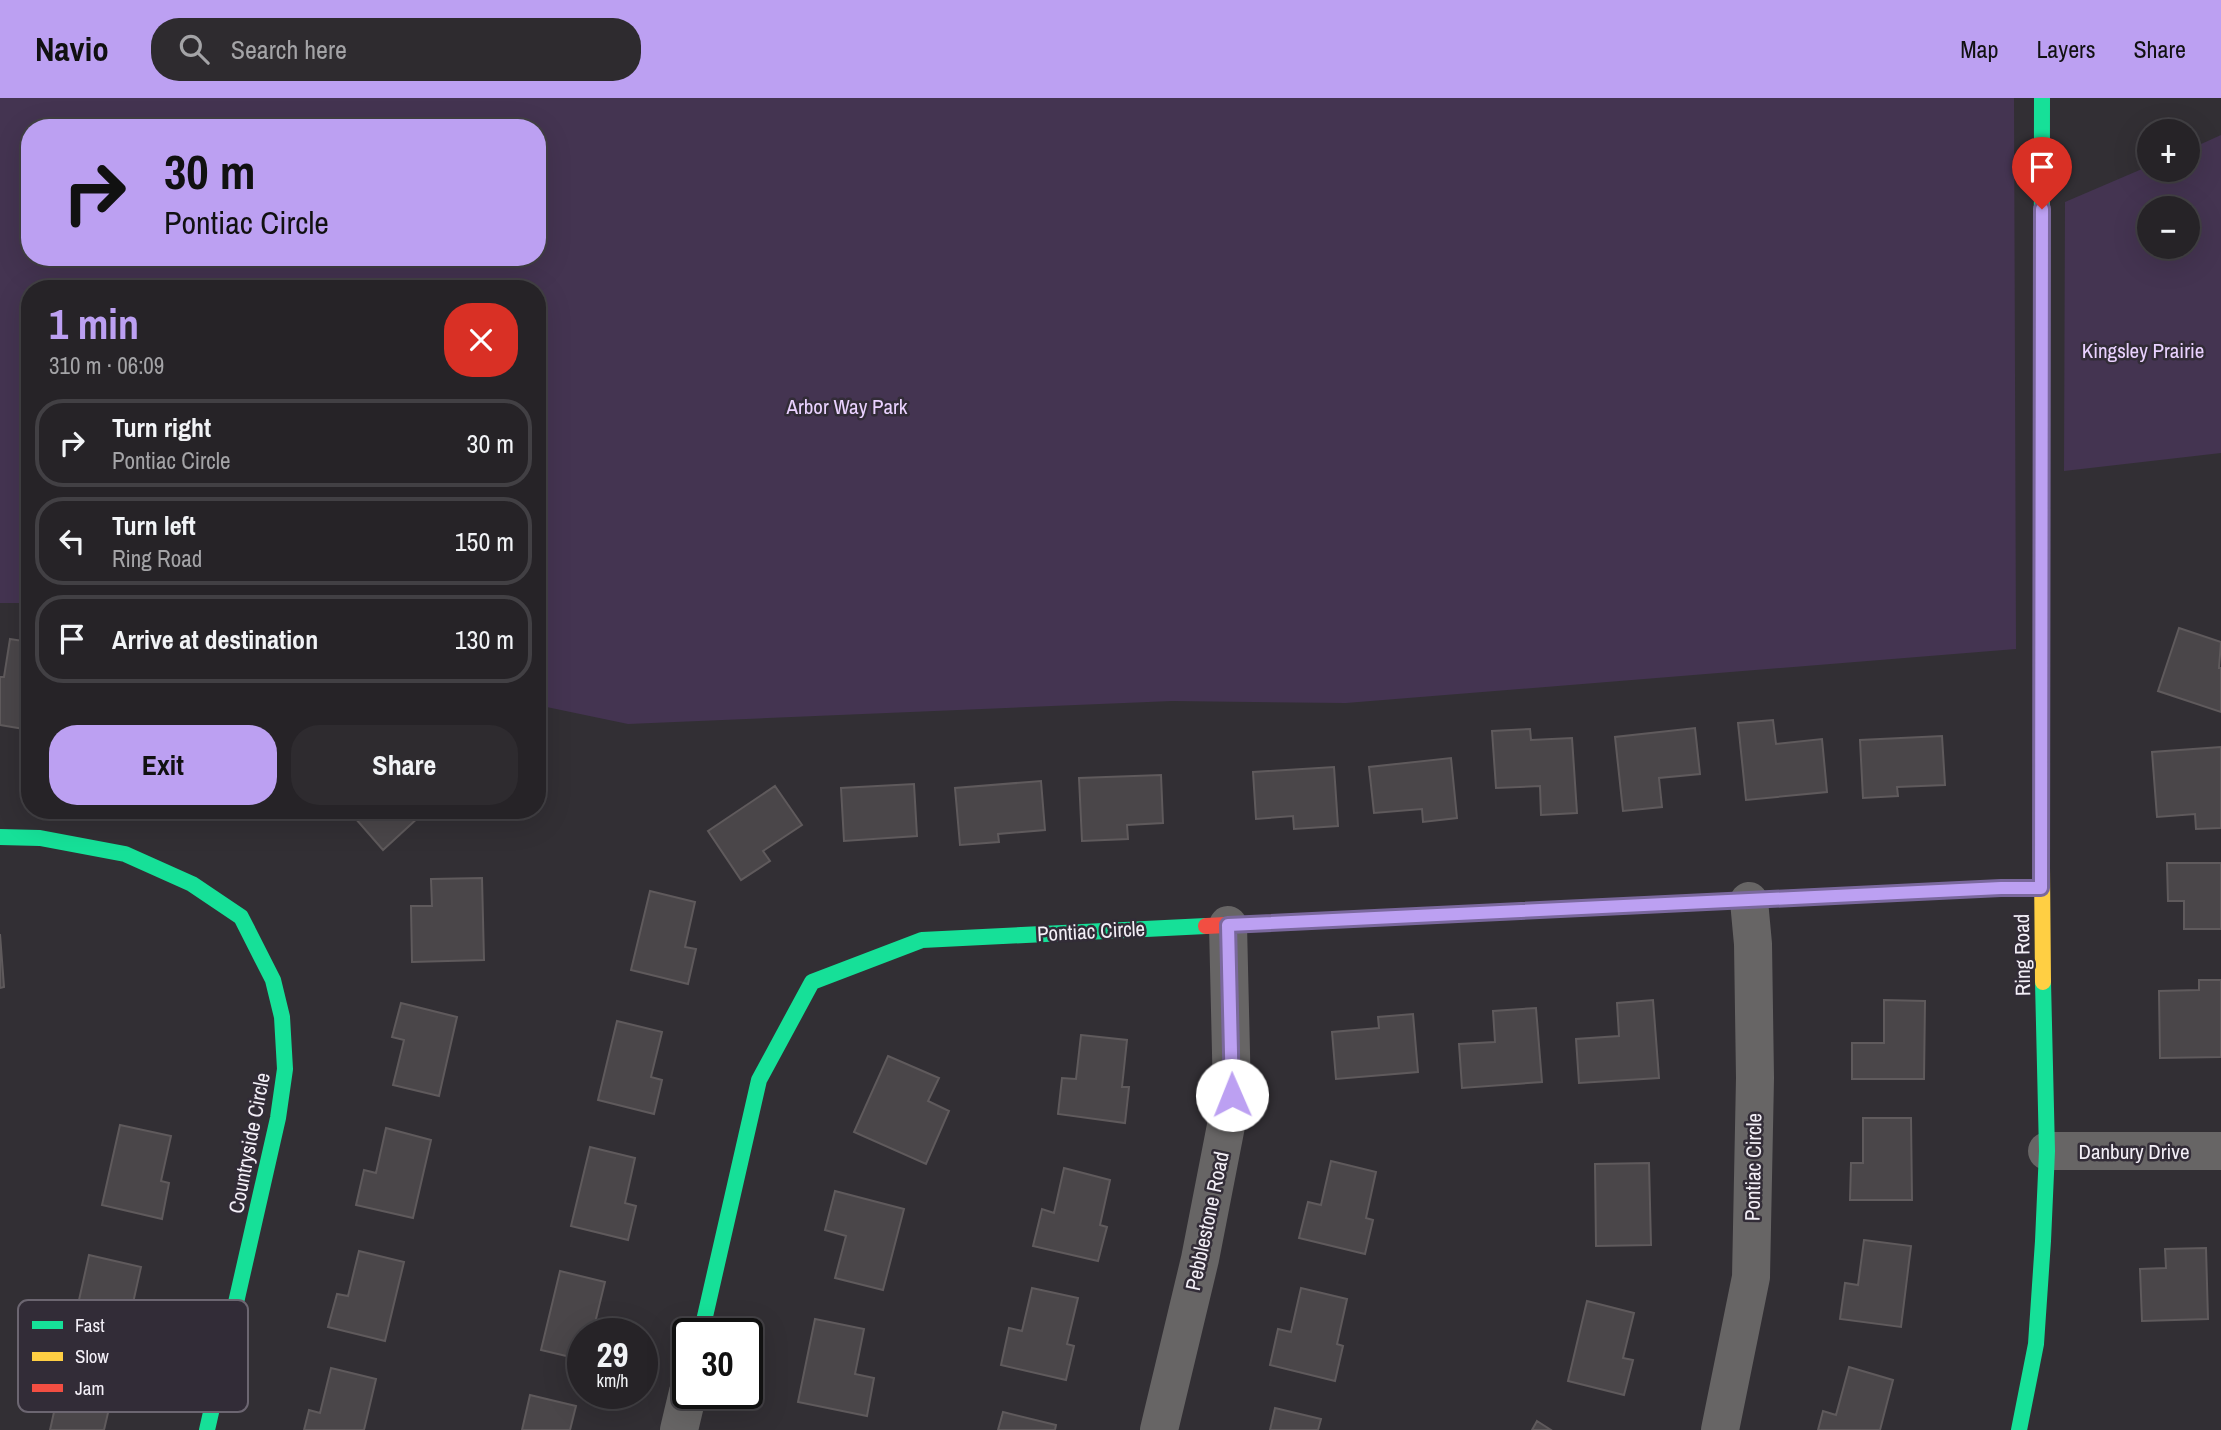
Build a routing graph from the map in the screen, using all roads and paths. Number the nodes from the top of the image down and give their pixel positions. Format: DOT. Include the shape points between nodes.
graph roads {
  1 [pos="2042,98"];
  2 [pos="0,838"];
  3 [pos="2041,888"];
  4 [pos="1749,901"];
  5 [pos="1228,925"];
  6 [pos="2047,1151"];
  7 [pos="2221,1151"];
  8 [pos="237,1300"];
  9 [pos="705,1318"];
  10 [pos="684,1409"];
  11 [pos="211,1412"];
  12 [pos="207,1430"];
  13 [pos="679,1430"];
  14 [pos="1159,1430"];
  15 [pos="1720,1430"];
  16 [pos="2019,1430"];
  1 -- 3 [label="street, Ring Road"];
  2 -- 8 [label="street, Countryside Circle" via="40,838 125,854 192,884 241,917 273,979 282,1017 285,1069"];
  3 -- 4 [label="street, Pontiac Circle"];
  3 -- 6 [label="street, Ring Road"];
  4 -- 5 [label="street, Pontiac Circle"];
  4 -- 15 [label="street, Pontiac Circle" via="1755,1079 1751,1277"];
  5 -- 9 [label="street, Pontiac Circle" via="922,940 812,982 759,1080"];
  5 -- 14 [label="street, Pebblestone Road" via="1232,1095 1200,1259"];
  6 -- 7 [label="street, Danbury Drive"];
  6 -- 16 [label="street, Ring Road" via="2036,1345"];
  10 -- 13 [label="street"];
  11 -- 12 [label="street, Countryside Circle"];
}
